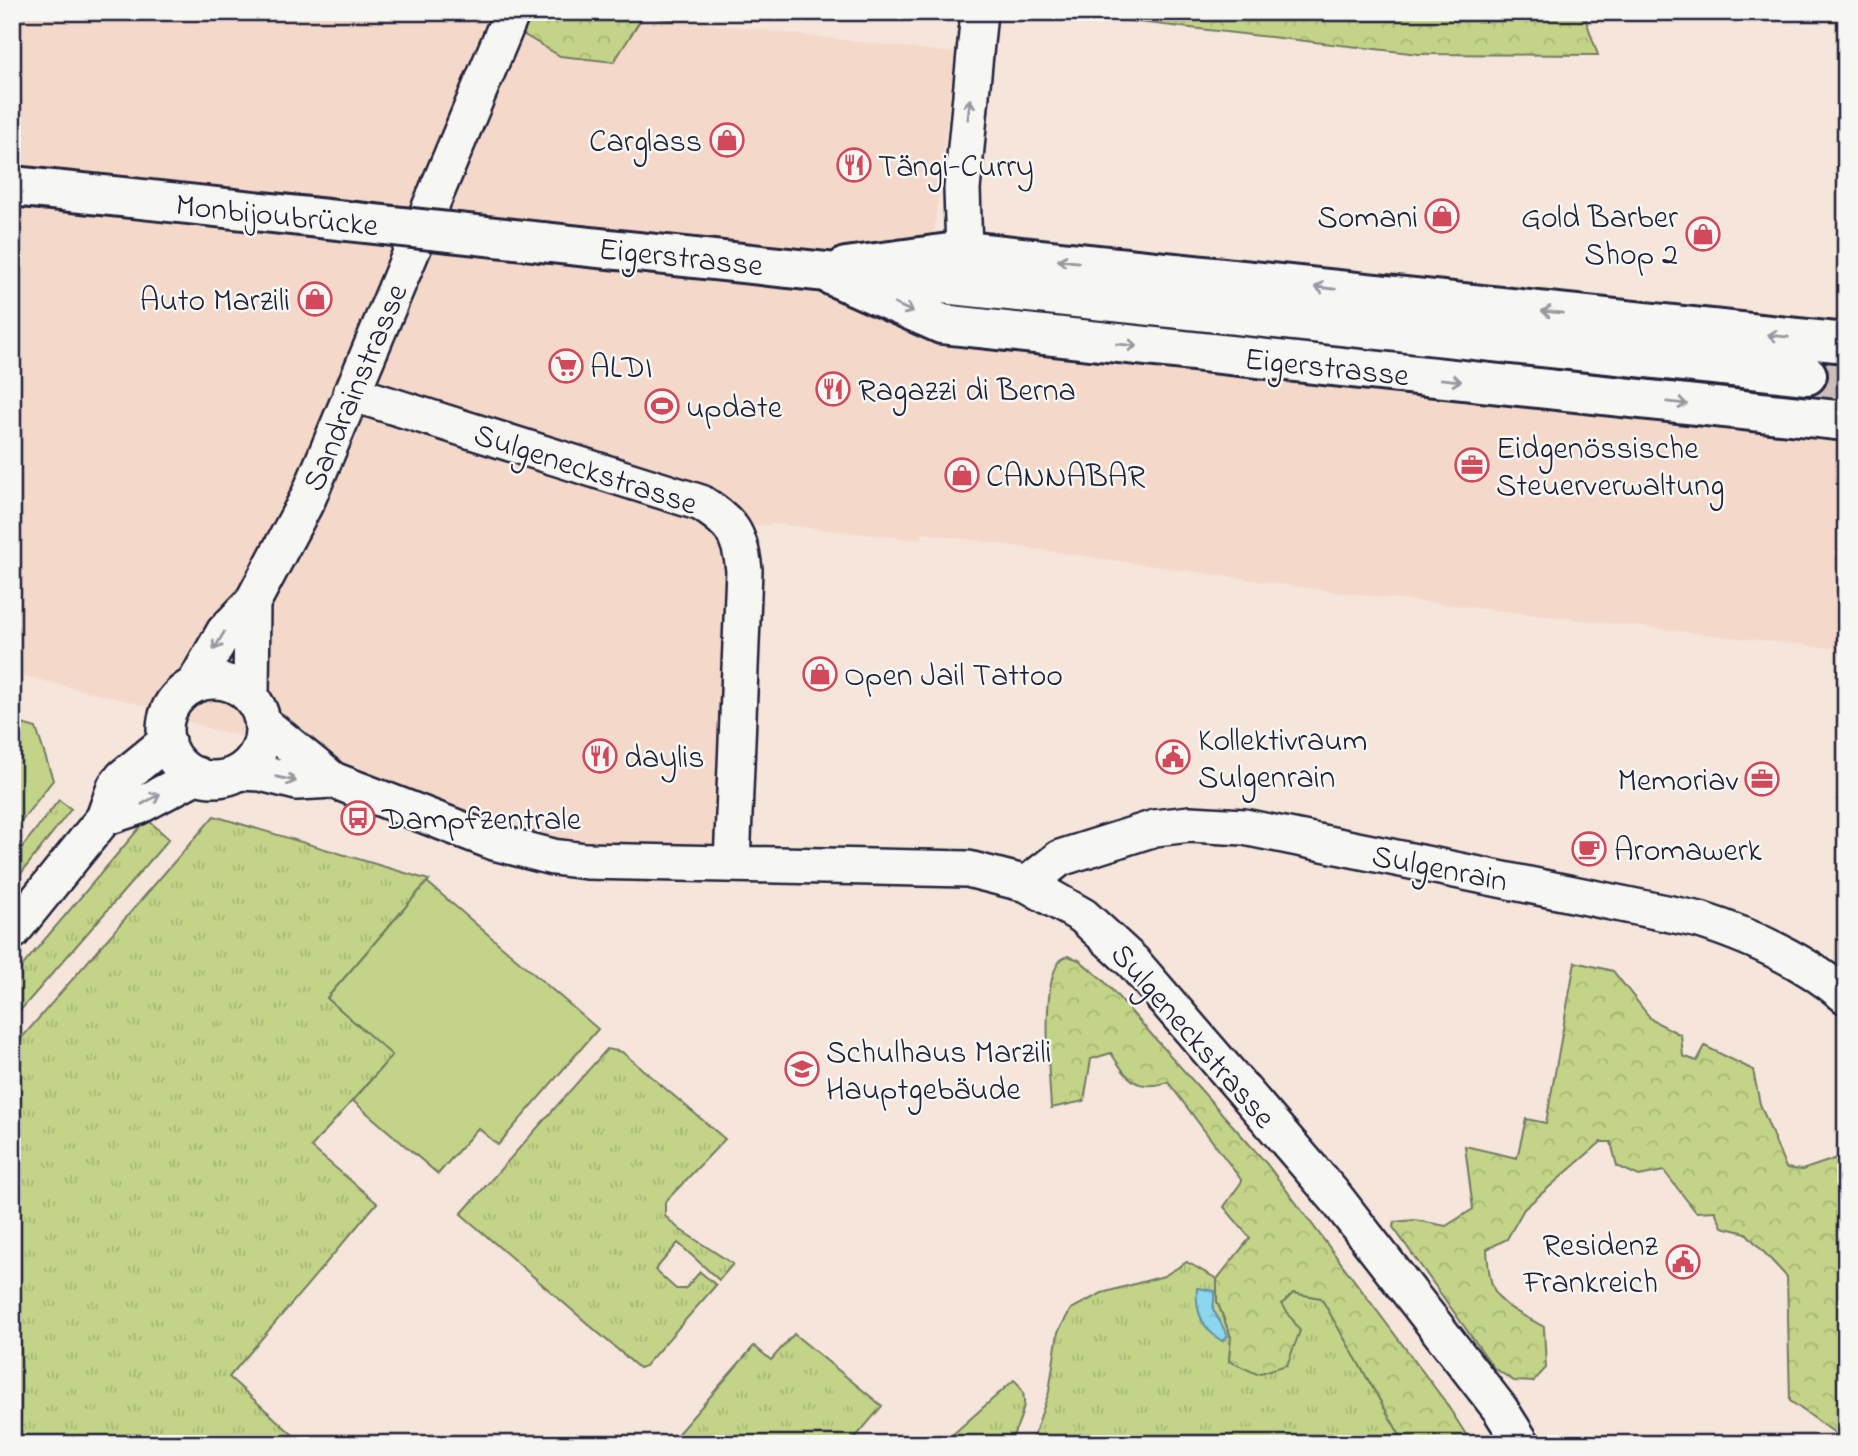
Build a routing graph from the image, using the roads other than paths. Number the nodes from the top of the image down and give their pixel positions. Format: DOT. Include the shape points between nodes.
graph roads {
  1 [pos="512,12"];
  2 [pos="979,12"];
  3 [pos="12,186"];
  4 [pos="542,242"];
  5 [pos="964,251"];
  6 [pos="819,270"];
  7 [pos="1843,347"];
  8 [pos="1807,375"];
  9 [pos="351,393"];
  10 [pos="1839,411"];
  11 [pos="252,603"];
  12 [pos="194,685"];
  13 [pos="257,710"];
  14 [pos="167,741"];
  15 [pos="239,772"];
  16 [pos="197,775"];
  17 [pos="333,780"];
  18 [pos="104,818"];
  19 [pos="733,864"];
  20 [pos="1027,884"];
  21 [pos="12,932"];
  22 [pos="1846,996"];
  23 [pos="1522,1444"];
  1 -- 9 [label="street, Sandrainstrasse"];
  5 -- 2 [label="street, one-way" via="962,189"];
  3 -- 4 [label="main road, Monbijoubrücke, bridge"];
  4 -- 6 [label="main road, Eigerstrasse"];
  5 -- 6 [label="main road, Eigerstrasse"];
  7 -- 5 [label="main road, Eigerstrasse, one-way"];
  6 -- 8 [label="main road, Eigerstrasse"];
  6 -- 10 [label="main road, Eigerstrasse, one-way" via="942,324"];
  9 -- 11 [label="street, Sandrainstrasse" via="308,498"];
  9 -- 19 [label="street, Sulgeneckstrasse" via="701,503 736,532 744,570"];
  11 -- 12 [label="street, Sandrainstrasse, one-way" via="224,632"];
  11 -- 13 [label="street, Sandrainstrasse"];
  12 -- 13 [label="street" via="218,681 241,688"];
  12 -- 14 [label="street" via="168,711"];
  13 -- 15 [label="street" via="258,752"];
  13 -- 17 [label="street, Sulgeneckstrasse"];
  14 -- 16 [label="street" via="179,764"];
  14 -- 18 [label="street" via="123,777"];
  15 -- 16 [label="street" via="218,778"];
  15 -- 17 [label="street, Sulgeneckstrasse, one-way" via="297,782"];
  18 -- 16 [label="street, one-way" via="137,807"];
  17 -- 19 [label="street, Sulgeneckstrasse" via="494,842 553,857"];
  18 -- 21 [label="street"];
  19 -- 20 [label="street, Sulgeneckstrasse" via="936,867 995,874"];
  20 -- 22 [label="street, Sulgenrain" via="1060,858 1155,828 1190,824 1244,827 1700,920 1789,957"];
  20 -- 23 [label="street, Sulgeneckstrasse" via="1083,916 1133,962 1378,1250"];
}
